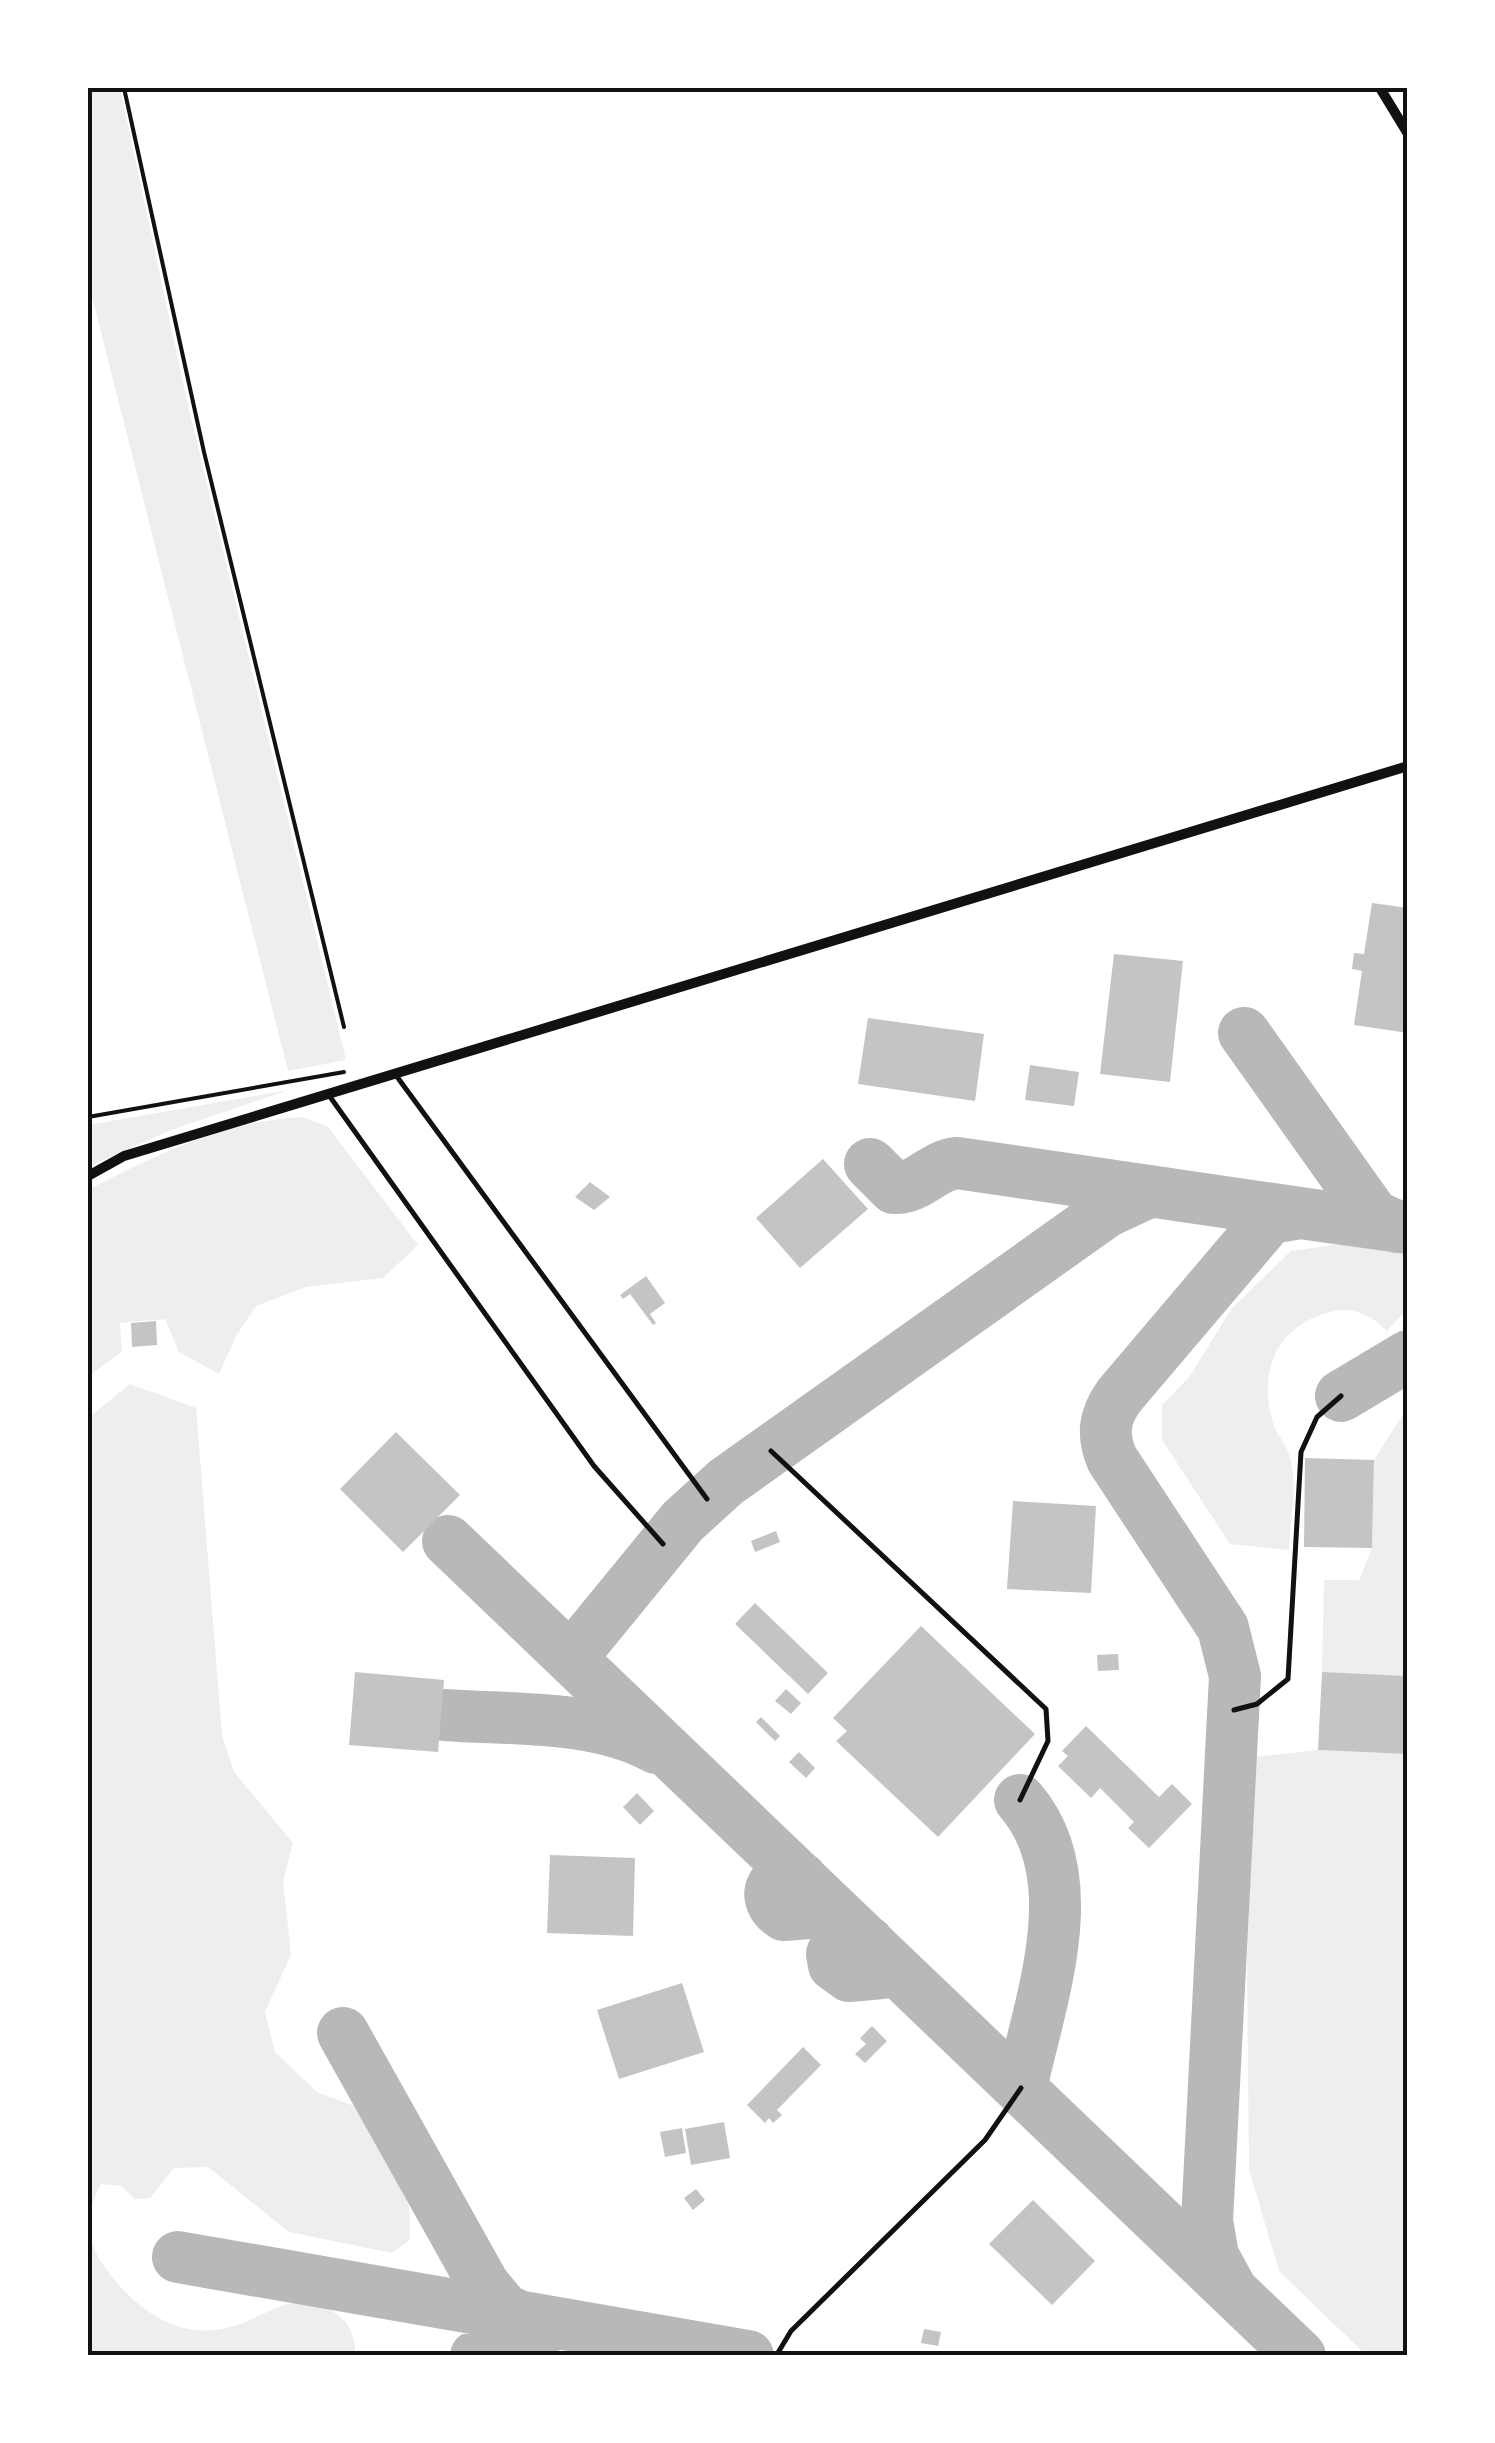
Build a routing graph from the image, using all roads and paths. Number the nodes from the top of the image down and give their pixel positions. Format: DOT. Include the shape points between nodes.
graph roads {
  1 [pos="124,88"];
  2 [pos="1380,88"];
  3 [pos="1408,134"];
  4 [pos="1408,766"];
  5 [pos="344,1028"];
  6 [pos="393,1072"];
  7 [pos="355,1083"];
  8 [pos="327,1092"];
  9 [pos="88,1118"];
  10 [pos="88,1176"];
  11 [pos="1341,1396"];
  12 [pos="771,1450"];
  13 [pos="707,1500"];
  14 [pos="664,1544"];
  15 [pos="1234,1710"];
  16 [pos="1020,1800"];
  17 [pos="1021,2088"];
  18 [pos="776,2356"];
  1 -- 5 [label="path" via="204,452"];
  2 -- 3 [label="street"];
  4 -- 6 [label="street"];
  6 -- 7 [label="street"];
  6 -- 13 [label="lane"];
  7 -- 8 [label="street"];
  7 -- 9 [label="path" via="348,1071"];
  8 -- 10 [label="street" via="124,1156"];
  8 -- 14 [label="lane" via="594,1466"];
  11 -- 15 [label="lane" via="1316,1417 1301,1452 1288,1680 1257,1704"];
  12 -- 16 [label="lane" via="1046,1709 1048,1741"];
  17 -- 18 [label="lane" via="985,2140 791,2331"];
}
